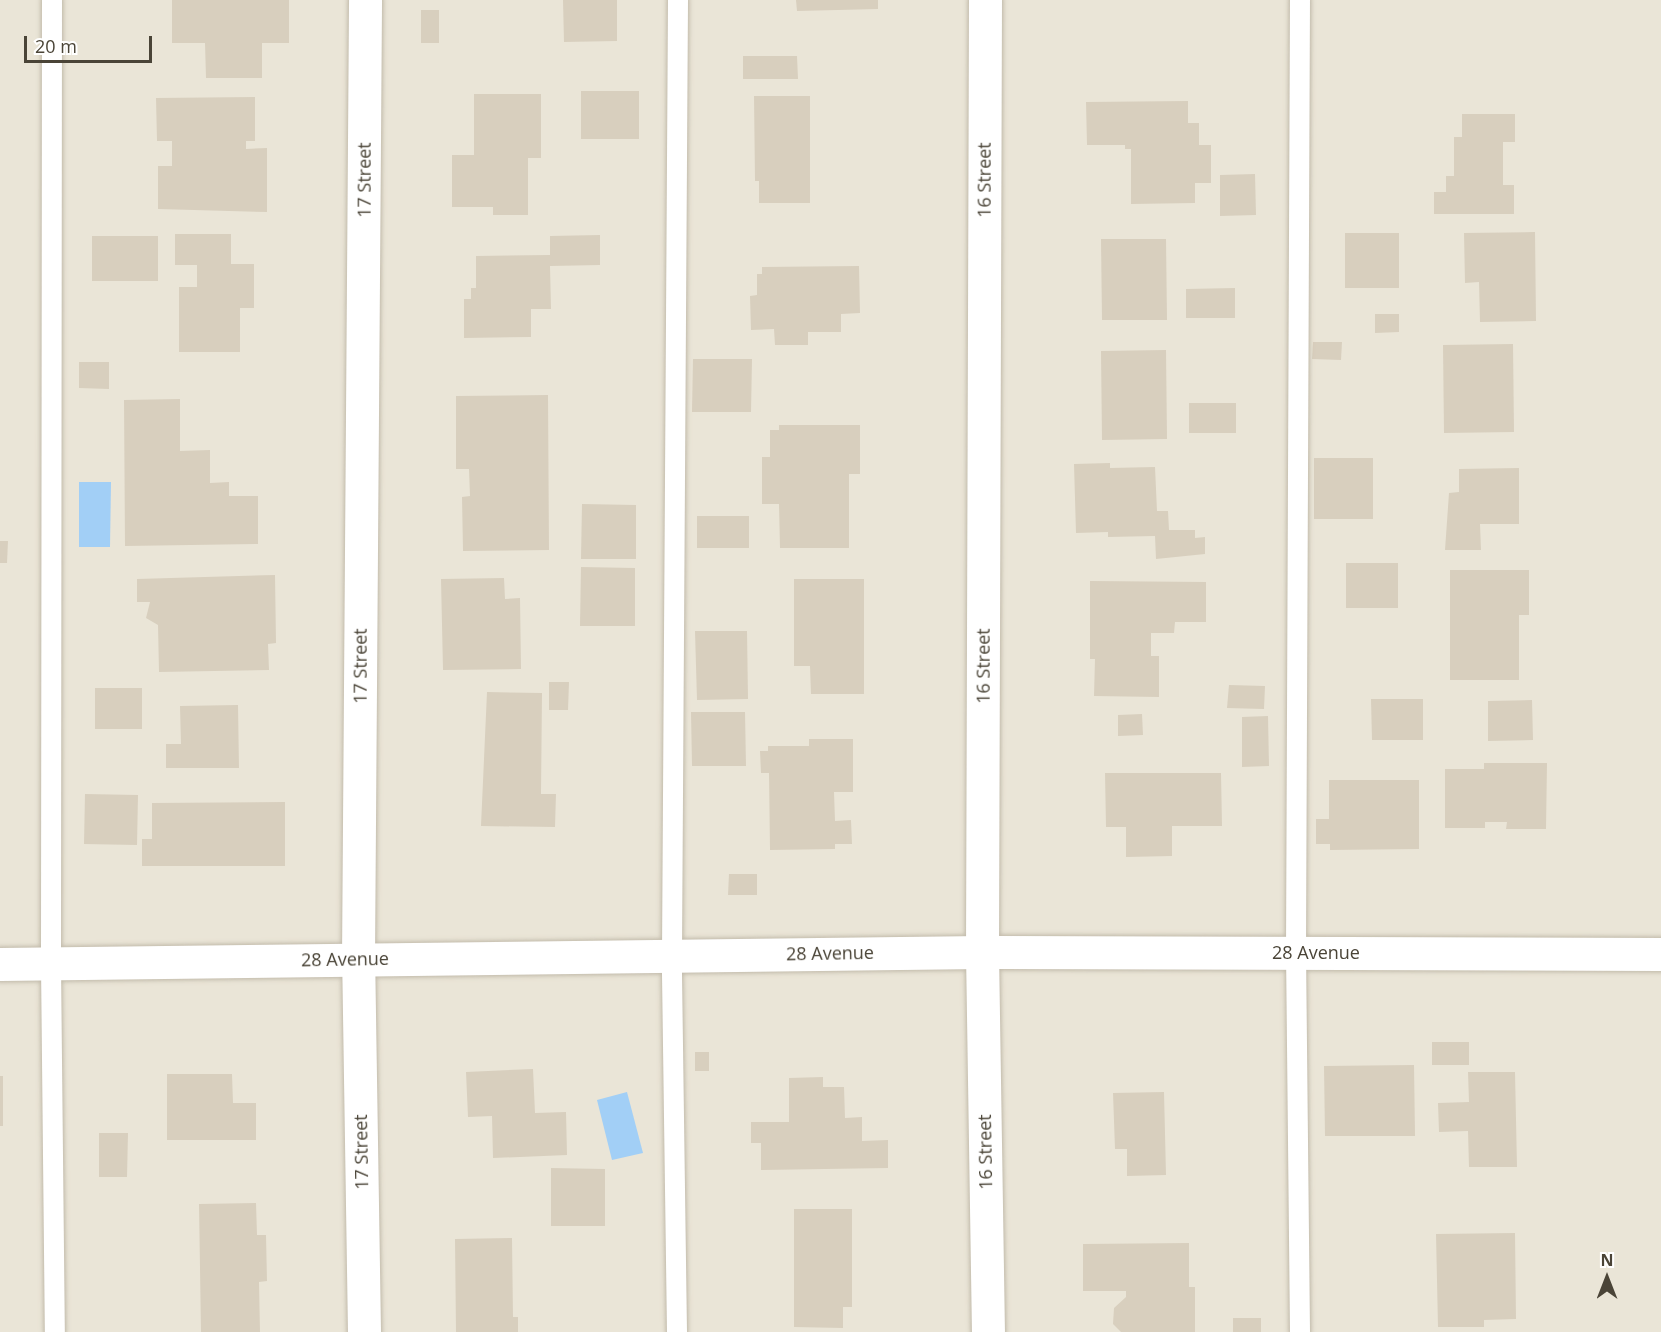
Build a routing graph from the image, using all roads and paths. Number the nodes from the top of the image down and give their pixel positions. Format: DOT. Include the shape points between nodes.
graph roads {
  1 [pos="51,0"];
  2 [pos="365,0"];
  3 [pos="678,0"];
  4 [pos="985,0"];
  5 [pos="1300,0"];
  6 [pos="981,952"];
  7 [pos="1296,952"];
  8 [pos="1661,954"];
  9 [pos="672,955"];
  10 [pos="358,959"];
  11 [pos="0,964"];
  12 [pos="51,964"];
  13 [pos="55,1332"];
  14 [pos="364,1332"];
  15 [pos="677,1332"];
  16 [pos="988,1332"];
  17 [pos="1300,1332"];
  1 -- 12 [label="lane"];
  2 -- 10 [label="street, 17 Street"];
  3 -- 9 [label="lane"];
  4 -- 6 [label="street, 16 Street"];
  5 -- 7 [label="lane"];
  6 -- 7 [label="street, 28 Avenue"];
  6 -- 9 [label="street, 28 Avenue"];
  6 -- 16 [label="street, 16 Street"];
  7 -- 8 [label="street, 28 Avenue"];
  7 -- 17 [label="lane"];
  9 -- 10 [label="street, 28 Avenue"];
  9 -- 15 [label="lane"];
  10 -- 12 [label="street, 28 Avenue"];
  10 -- 14 [label="street, 17 Street"];
  11 -- 12 [label="street, 28 Avenue"];
  12 -- 13 [label="lane"];
}
